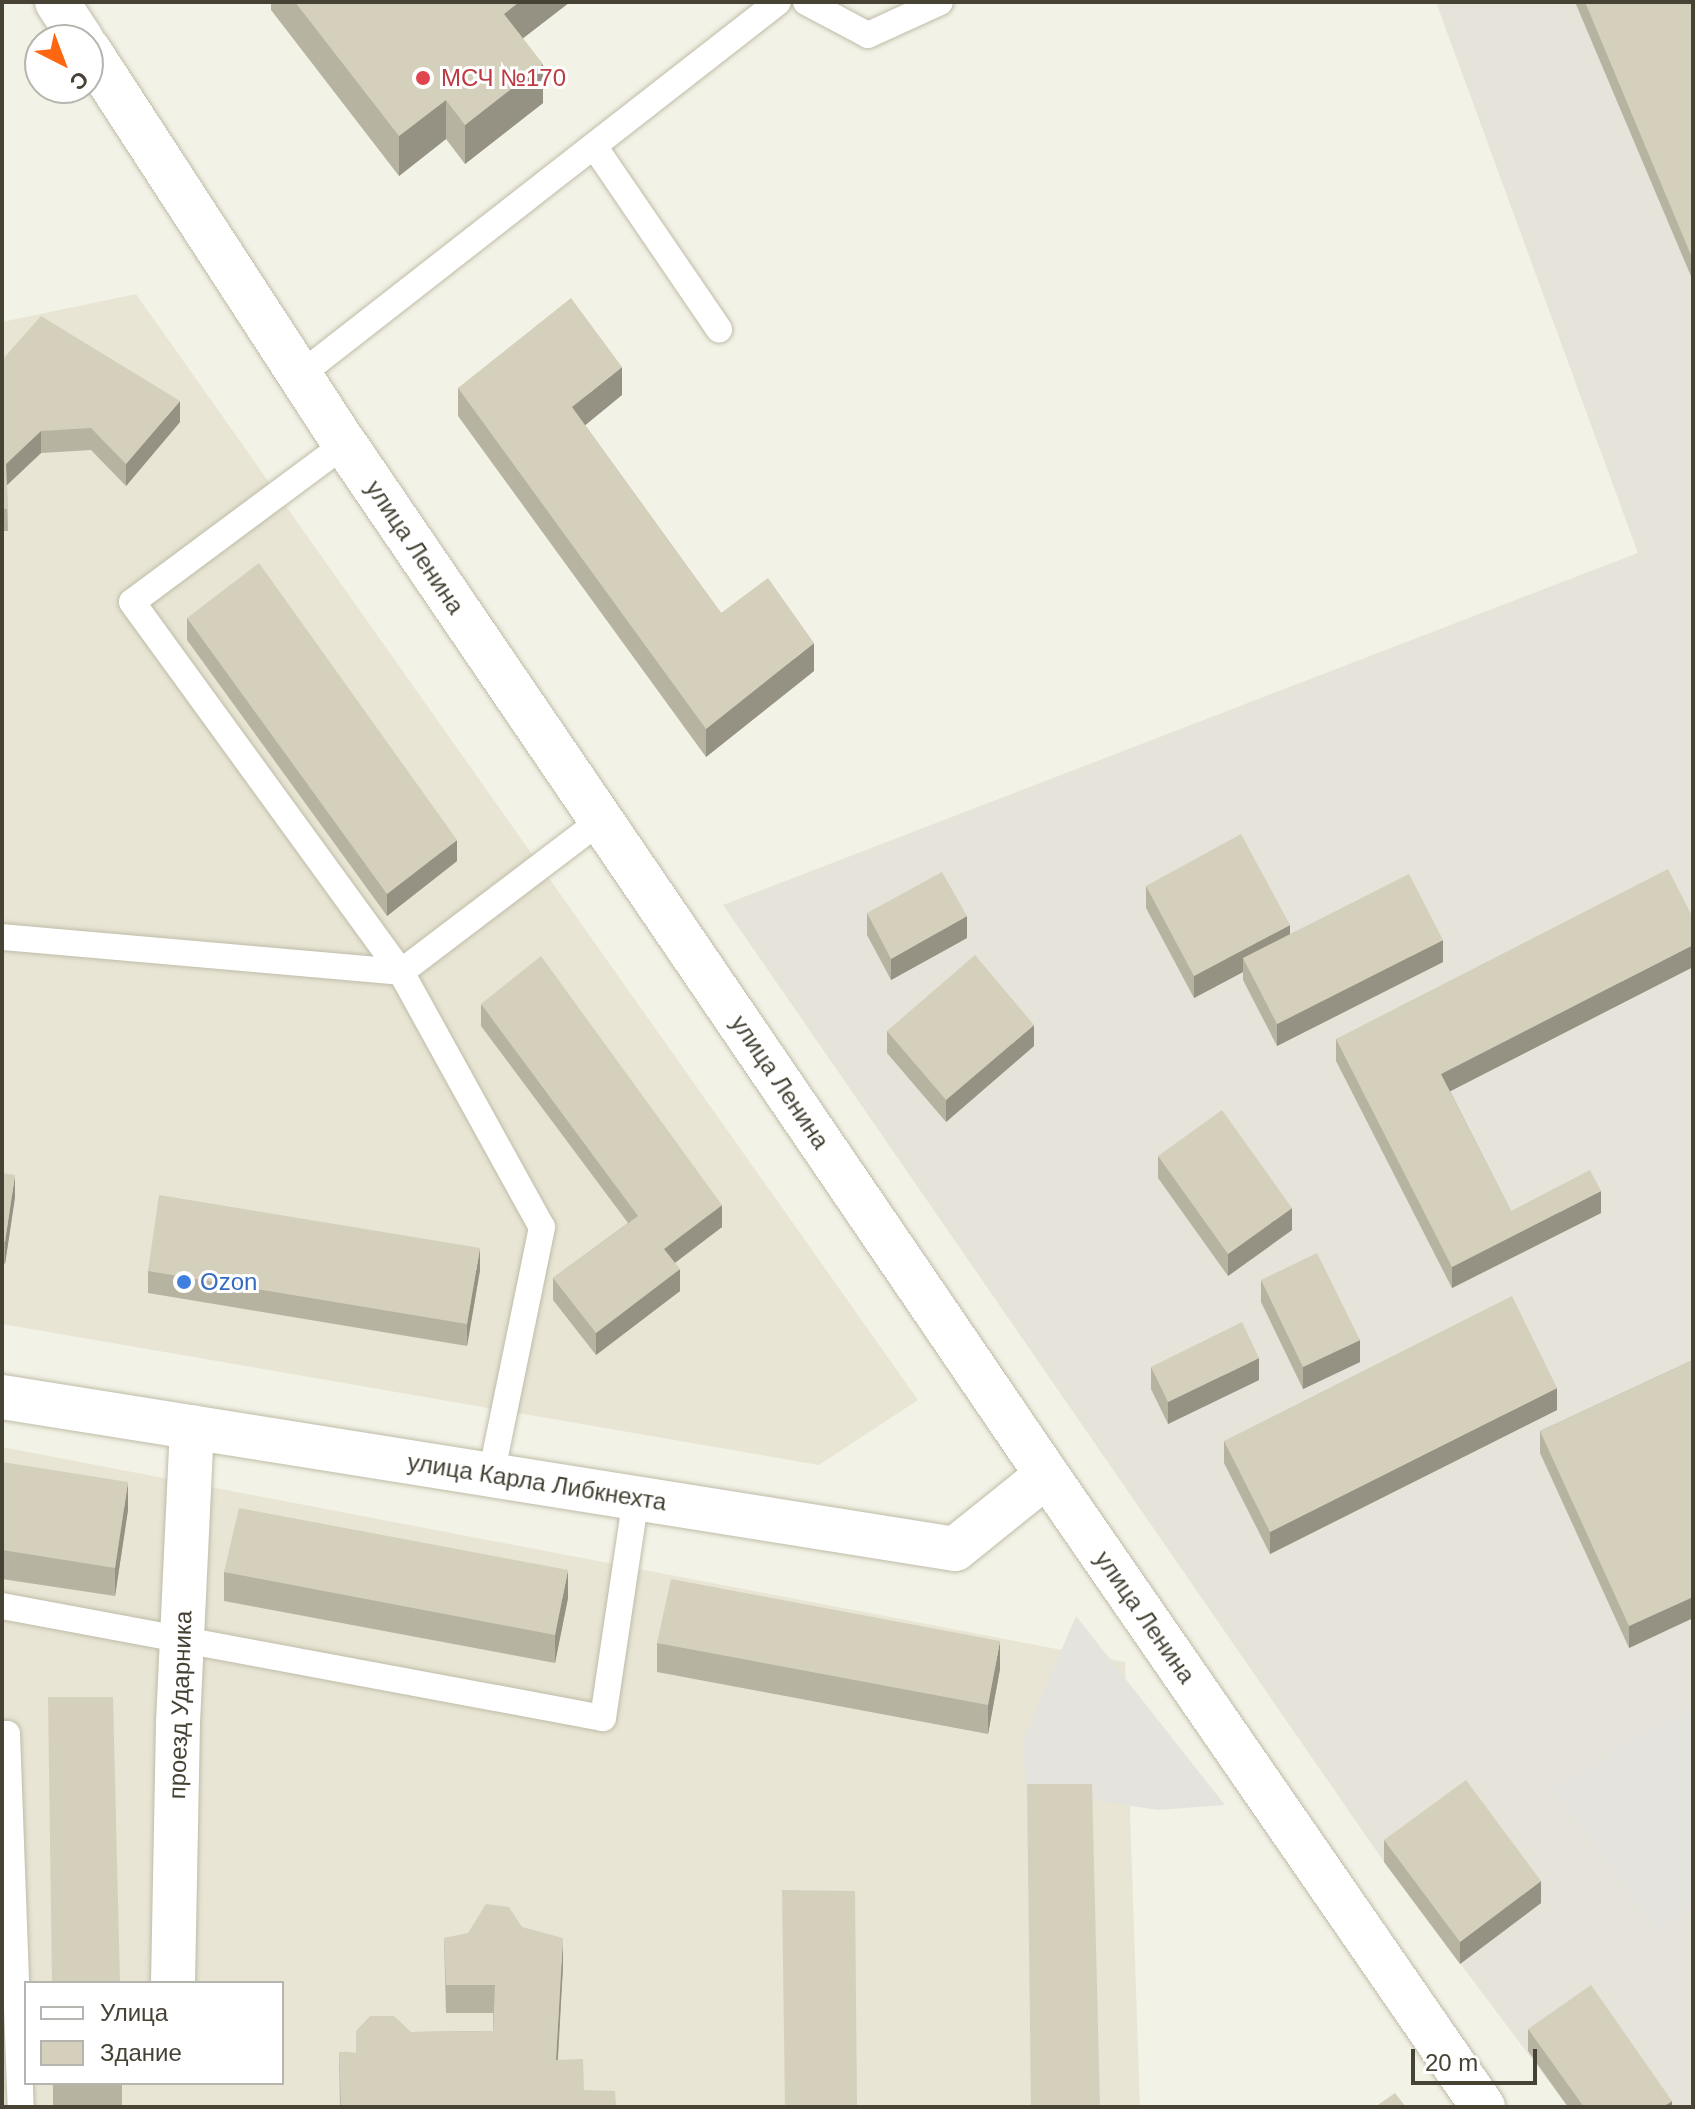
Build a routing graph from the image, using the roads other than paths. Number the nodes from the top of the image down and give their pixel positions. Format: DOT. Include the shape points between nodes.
graph roads {
  1 [pos="57,2"];
  2 [pos="778,2"];
  3 [pos="806,2"];
  4 [pos="940,2"];
  5 [pos="71,24"];
  6 [pos="104,74"];
  7 [pos="594,146"];
  8 [pos="719,329"];
  9 [pos="300,375"];
  10 [pos="345,444"];
  11 [pos="601,820"];
  12 [pos="2,937"];
  13 [pos="401,972"];
  14 [pos="2,1397"];
  15 [pos="192,1427"];
  16 [pos="491,1475"];
  17 [pos="1047,1475"];
  18 [pos="636,1498"];
  19 [pos="2,1606"];
  20 [pos="181,1637"];
  21 [pos="2,1734"];
  22 [pos="173,1981"];
  23 [pos="21,2107"];
  24 [pos="1483,2107"];
  1 -- 5 [label="street"];
  2 -- 7 [label="lane"];
  3 -- 4 [label="lane" via="868,35"];
  6 -- 9 [label="street, улица Ленина"];
  7 -- 8 [label="lane"];
  7 -- 9 [label="lane"];
  9 -- 10 [label="street, улица Ленина"];
  10 -- 11 [label="street, улица Ленина"];
  10 -- 13 [label="lane" via="132,602"];
  11 -- 13 [label="lane"];
  11 -- 17 [label="street, улица Ленина"];
  12 -- 13 [label="lane"];
  13 -- 16 [label="lane" via="542,1227"];
  14 -- 15 [label="street, улица Карла Либкнехта"];
  15 -- 16 [label="street, улица Карла Либкнехта"];
  15 -- 20 [label="street, проезд Ударника"];
  16 -- 18 [label="street, улица Карла Либкнехта"];
  17 -- 18 [label="street, улица Карла Либкнехта" via="955,1549"];
  17 -- 24 [label="street, улица Ленина"];
  18 -- 20 [label="lane" via="603,1718"];
  19 -- 20 [label="lane"];
  20 -- 22 [label="street, проезд Ударника"];
  21 -- 23 [label="lane" via="7,1734"];
}
